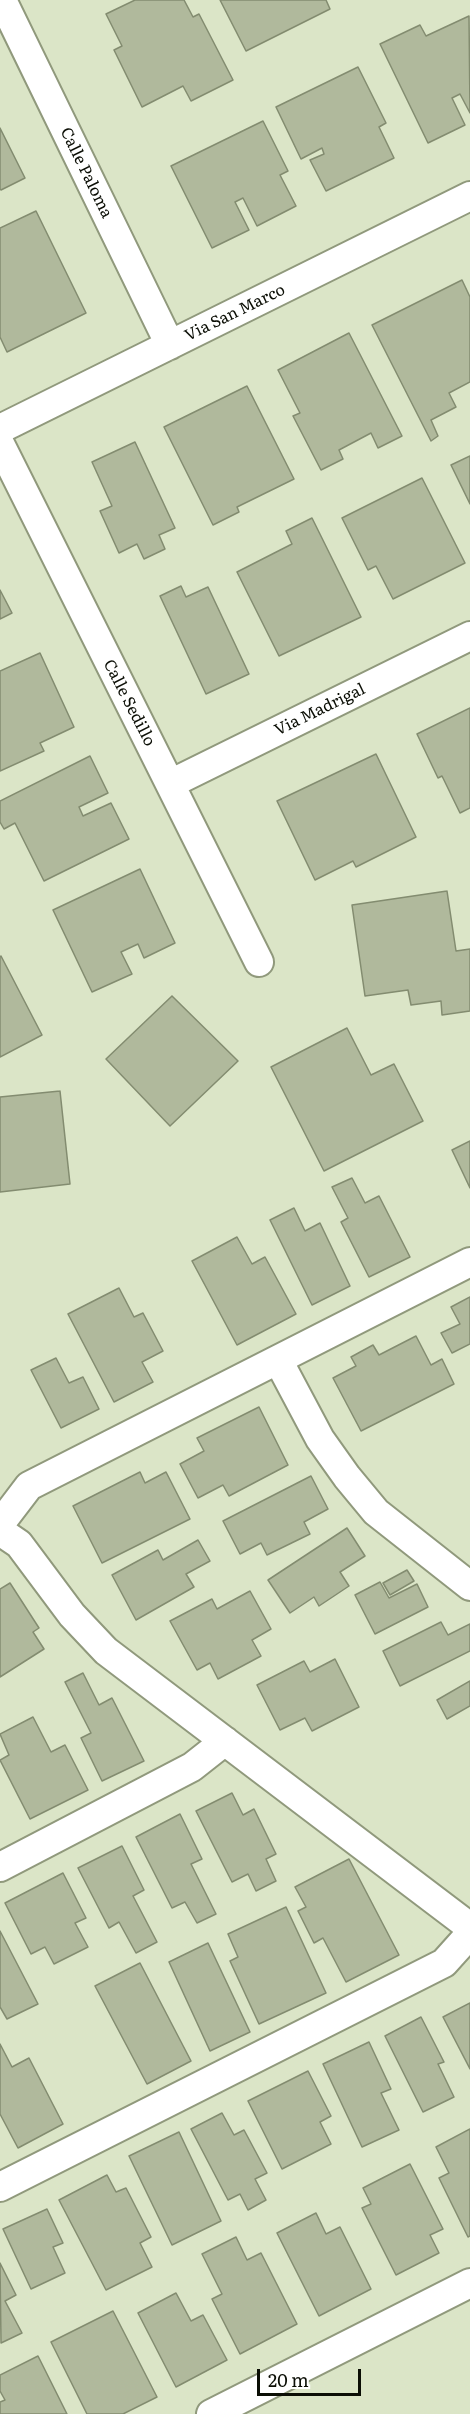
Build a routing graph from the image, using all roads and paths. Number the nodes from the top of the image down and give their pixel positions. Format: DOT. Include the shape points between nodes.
graph roads {
  1 [pos="2,0"];
  2 [pos="470,196"];
  3 [pos="170,345"];
  4 [pos="0,429"];
  5 [pos="0,444"];
  6 [pos="470,636"];
  7 [pos="170,784"];
  8 [pos="259,962"];
  9 [pos="470,1262"];
  10 [pos="278,1360"];
  11 [pos="0,1524"];
  12 [pos="0,1531"];
  13 [pos="470,1586"];
  14 [pos="225,1741"];
  15 [pos="0,1867"];
  16 [pos="470,1927"];
  17 [pos="470,1934"];
  18 [pos="0,2187"];
  19 [pos="470,2283"];
  20 [pos="211,2414"];
  1 -- 3 [label="street, Calle Paloma"];
  2 -- 3 [label="street, Via San Marco"];
  3 -- 4 [label="street, Via San Marco"];
  5 -- 7 [label="street, Calle Sedillo"];
  6 -- 7 [label="street, Via Madrigal"];
  7 -- 8 [label="street, Calle Sedillo"];
  9 -- 10 [label="street"];
  10 -- 11 [label="street" via="29,1486"];
  10 -- 13 [label="street" via="320,1439 376,1512"];
  12 -- 14 [label="street" via="19,1544 72,1615 106,1651"];
  14 -- 15 [label="street" via="192,1767"];
  14 -- 16 [label="street"];
  17 -- 18 [label="street" via="444,1963"];
  19 -- 20 [label="street"];
}
